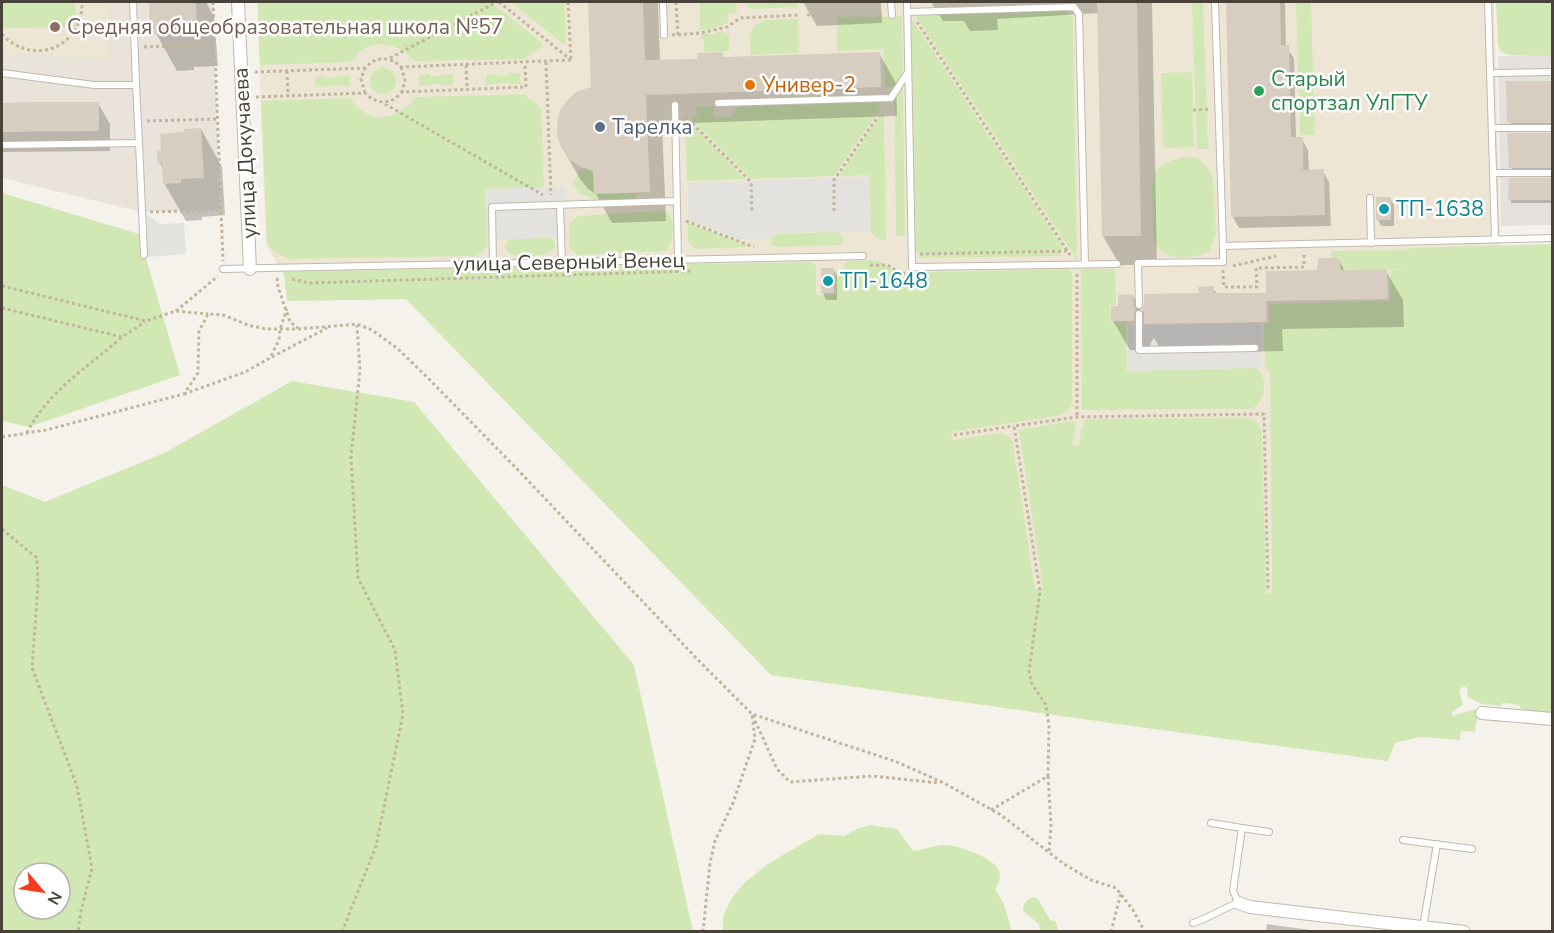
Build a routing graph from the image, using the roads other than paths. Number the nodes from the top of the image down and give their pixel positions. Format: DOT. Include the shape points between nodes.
graph roads {
  1 [pos="133,2"];
  2 [pos="238,2"];
  3 [pos="663,2"];
  4 [pos="891,2"];
  5 [pos="907,2"];
  6 [pos="1215,2"];
  7 [pos="1488,2"];
  8 [pos="907,12"];
  9 [pos="892,15"];
  10 [pos="664,35"];
  11 [pos="908,72"];
  12 [pos="1552,72"];
  13 [pos="2,73"];
  14 [pos="1491,73"];
  15 [pos="136,84"];
  16 [pos="718,104"];
  17 [pos="675,105"];
  18 [pos="1493,128"];
  19 [pos="1552,128"];
  20 [pos="139,143"];
  21 [pos="2,145"];
  22 [pos="1494,173"];
  23 [pos="1552,173"];
  24 [pos="1370,198"];
  25 [pos="677,201"];
  26 [pos="560,205"];
  27 [pos="1552,238"];
  28 [pos="1495,239"];
  29 [pos="1371,243"];
  30 [pos="1223,246"];
  31 [pos="144,255"];
  32 [pos="862,256"];
  33 [pos="678,260"];
  34 [pos="562,262"];
  35 [pos="493,264"];
  36 [pos="1085,264"];
  37 [pos="1117,264"];
  38 [pos="223,269"];
  39 [pos="250,269"];
  40 [pos="1139,305"];
  41 [pos="1138,314"];
  42 [pos="1256,348"];
  43 [pos="1482,713"];
  44 [pos="1552,719"];
  45 [pos="1211,823"];
  46 [pos="1242,828"];
  47 [pos="1269,832"];
  48 [pos="1403,840"];
  49 [pos="1437,844"];
  50 [pos="1472,849"];
  51 [pos="1239,903"];
  52 [pos="1193,923"];
  53 [pos="1424,927"];
  54 [pos="1464,932"];
  1 -- 15 [label="lane"];
  2 -- 39 [label="street, улица Докучаева"];
  3 -- 10 [label="lane"];
  4 -- 9 [label="lane"];
  5 -- 8 [label="lane"];
  6 -- 30 [label="lane"];
  7 -- 14 [label="lane"];
  8 -- 11 [label="lane"];
  8 -- 36 [label="lane" via="1074,7 1079,14"];
  11 -- 16 [label="lane" via="891,98"];
  11 -- 36 [label="lane" via="912,267"];
  12 -- 14 [label="lane"];
  13 -- 15 [label="lane" via="94,85"];
  14 -- 18 [label="lane"];
  15 -- 20 [label="lane"];
  17 -- 25 [label="lane"];
  18 -- 19 [label="lane"];
  18 -- 22 [label="lane"];
  20 -- 21 [label="lane"];
  20 -- 31 [label="lane"];
  22 -- 23 [label="lane"];
  22 -- 28 [label="lane"];
  24 -- 29 [label="lane"];
  25 -- 26 [label="lane"];
  25 -- 33 [label="lane"];
  26 -- 34 [label="lane"];
  26 -- 35 [label="lane" via="492,207"];
  27 -- 28 [label="lane"];
  28 -- 29 [label="lane"];
  29 -- 30 [label="lane"];
  30 -- 40 [label="lane" via="1223,262 1138,264"];
  32 -- 33 [label="lane, улица Северный Венец"];
  33 -- 34 [label="lane, улица Северный Венец"];
  34 -- 35 [label="lane, улица Северный Венец"];
  35 -- 39 [label="lane, улица Северный Венец"];
  36 -- 37 [label="lane"];
  38 -- 39 [label="lane, улица Северный Венец"];
  41 -- 42 [label="lane" via="1139,350"];
  43 -- 44 [label="street"];
  45 -- 46 [label="lane"];
  46 -- 47 [label="lane"];
  46 -- 51 [label="lane" via="1233,891"];
  48 -- 49 [label="lane"];
  49 -- 50 [label="lane"];
  49 -- 53 [label="lane"];
  51 -- 52 [label="lane"];
  51 -- 53 [label="street"];
  53 -- 54 [label="street"];
}
